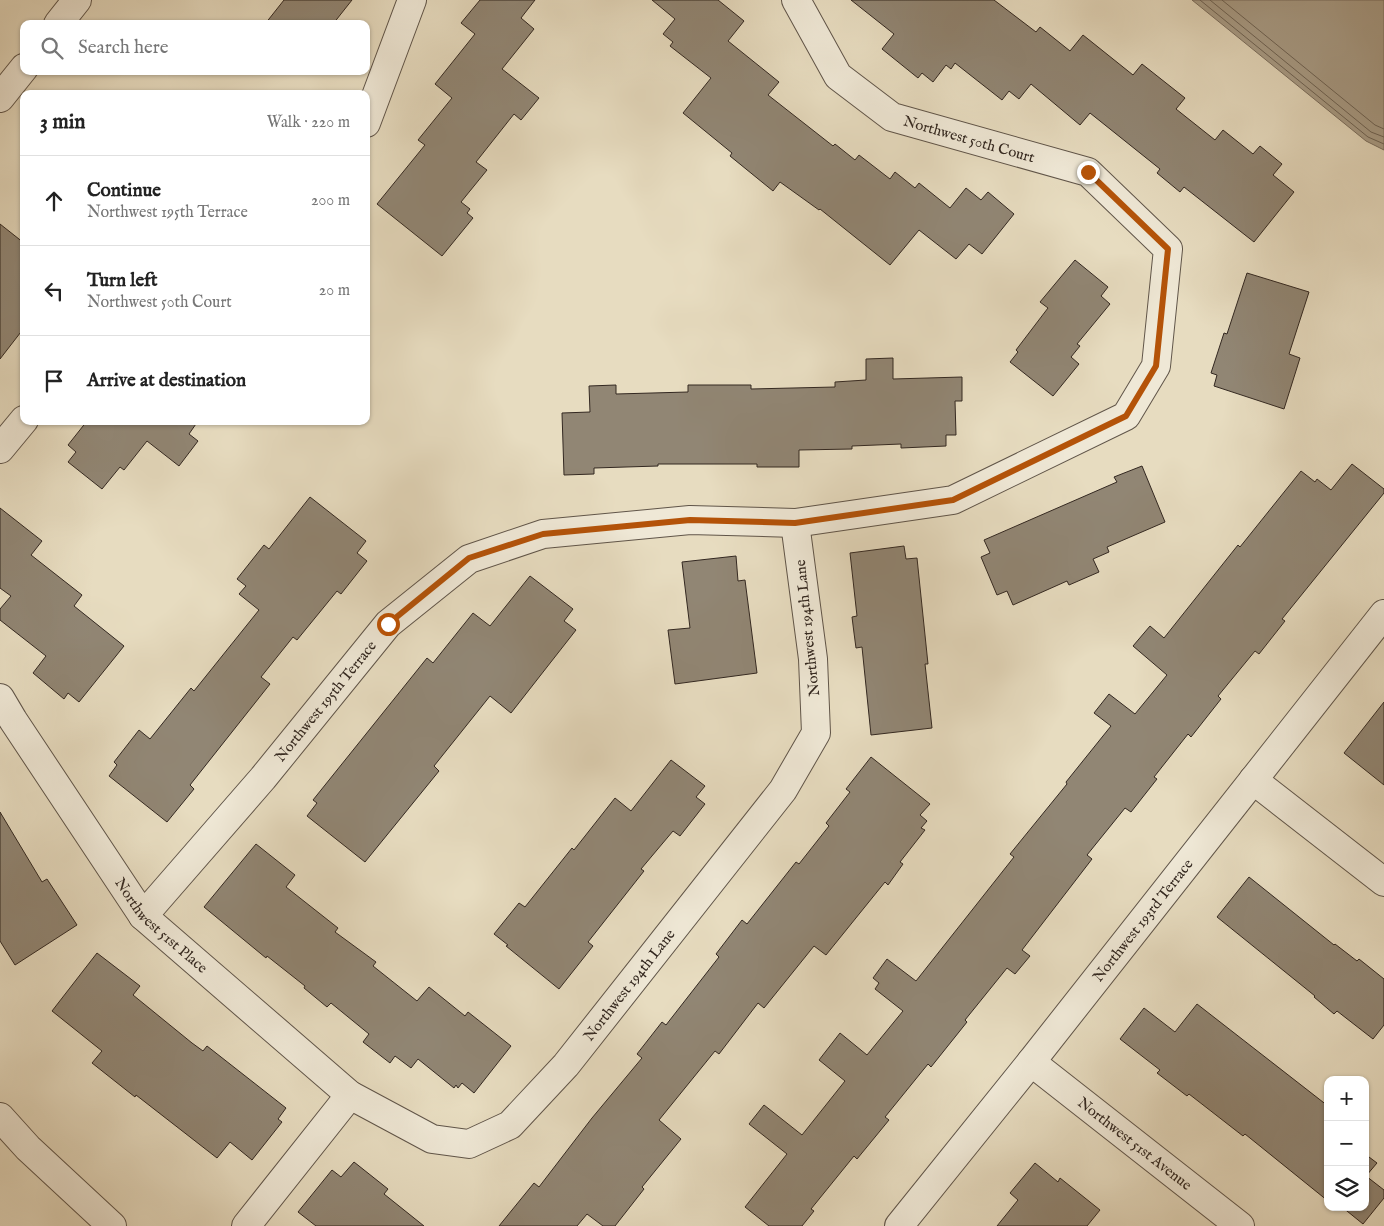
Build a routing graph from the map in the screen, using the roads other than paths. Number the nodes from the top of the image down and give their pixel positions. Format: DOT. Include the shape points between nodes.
graph roads {
  1 [pos="77,0"];
  2 [pos="412,0"];
  3 [pos="796,0"];
  4 [pos="61,20"];
  5 [pos="20,73"];
  6 [pos="0,98"];
  7 [pos="370,112"];
  8 [pos="1168,249"];
  9 [pos="20,425"];
  10 [pos="0,449"];
  11 [pos="795,523"];
  12 [pos="1384,614"];
  13 [pos="4,715"];
  14 [pos="1253,780"];
  15 [pos="1384,882"];
  16 [pos="143,916"];
  17 [pos="1031,1062"];
  18 [pos="350,1095"];
  19 [pos="0,1117"];
  20 [pos="112,1226"];
  21 [pos="246,1226"];
  22 [pos="900,1226"];
  23 [pos="1240,1226"];
  1 -- 4 [label="street"];
  2 -- 7 [label="street"];
  3 -- 8 [label="street, Northwest 50th Court" via="838,76 892,117 1088,172"];
  5 -- 6 [label="street"];
  8 -- 11 [label="street, Northwest 195th Terrace" via="1156,366 1126,416 953,500"];
  9 -- 10 [label="street"];
  11 -- 16 [label="street, Northwest 195th Terrace" via="690,520 543,534 469,558 388,624 263,778"];
  11 -- 18 [label="street, Northwest 194th Lane" via="813,659 816,733 783,790 566,1065 510,1125 469,1144 432,1139"];
  12 -- 14 [label="street, Northwest 193rd Terrace"];
  13 -- 16 [label="street, Northwest 51st Place"];
  14 -- 15 [label="street"];
  14 -- 17 [label="street, Northwest 193rd Terrace"];
  16 -- 18 [label="street, Northwest 51st Place"];
  17 -- 22 [label="street, Northwest 193rd Terrace"];
  17 -- 23 [label="street, Northwest 51st Avenue"];
  18 -- 21 [label="street"];
  19 -- 20 [label="street" via="28,1148"];
}
